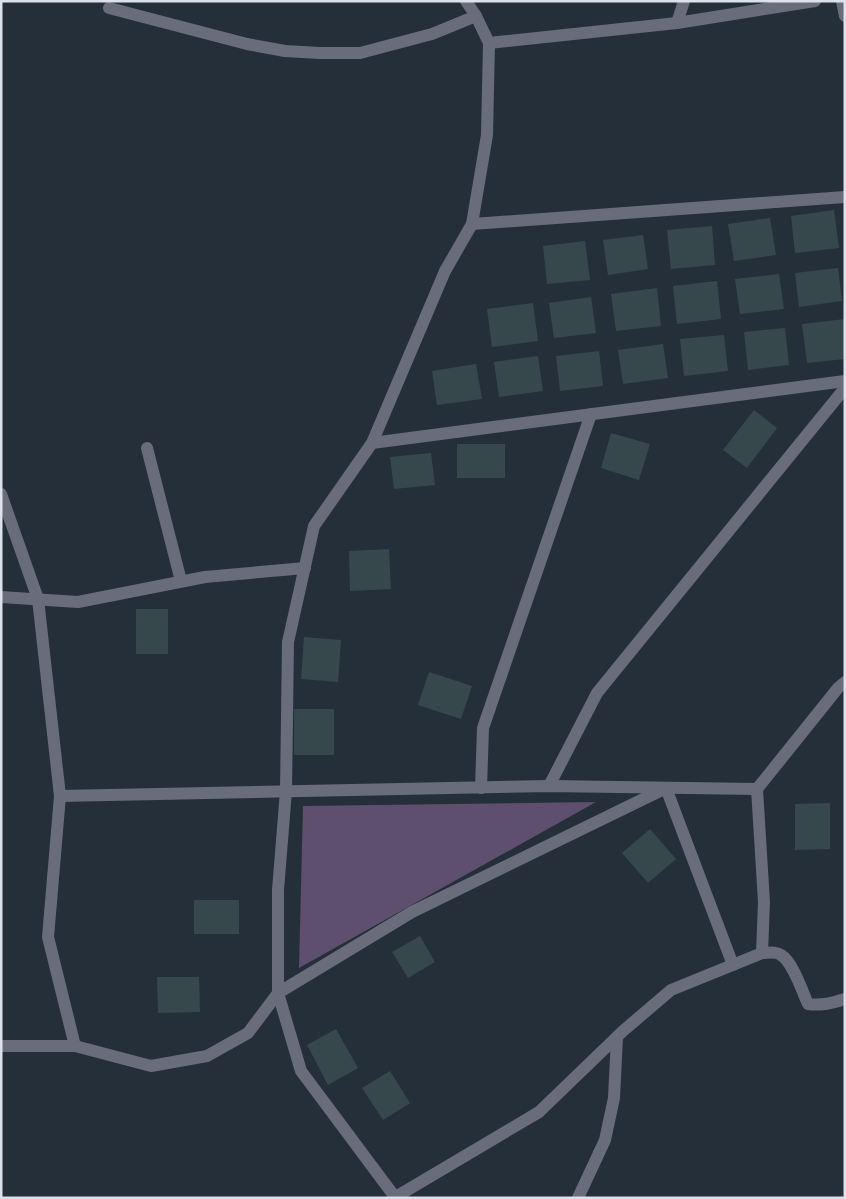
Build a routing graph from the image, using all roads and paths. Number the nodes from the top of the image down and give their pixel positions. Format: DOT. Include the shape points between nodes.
graph roads {
  1 [pos="466,1"];
  2 [pos="684,1"];
  3 [pos="815,1"];
  4 [pos="842,1"];
  5 [pos="109,8"];
  6 [pos="476,16"];
  7 [pos="845,16"];
  8 [pos="677,22"];
  9 [pos="489,42"];
  10 [pos="845,197"];
  11 [pos="472,224"];
  12 [pos="845,381"];
  13 [pos="845,388"];
  14 [pos="591,414"];
  15 [pos="372,443"];
  16 [pos="146,448"];
  17 [pos="1,494"];
  18 [pos="305,568"];
  19 [pos="181,581"];
  20 [pos="1,597"];
  21 [pos="38,600"];
  22 [pos="845,682"];
  23 [pos="549,786"];
  24 [pos="481,788"];
  25 [pos="666,788"];
  26 [pos="757,789"];
  27 [pos="286,792"];
  28 [pos="60,796"];
  29 [pos="762,953"];
  30 [pos="733,965"];
  31 [pos="278,993"];
  32 [pos="845,1000"];
  33 [pos="617,1036"];
  34 [pos="1,1046"];
  35 [pos="76,1046"];
  36 [pos="394,1198"];
  37 [pos="578,1198"];
  1 -- 6 [label="street"];
  2 -- 8 [label="street"];
  3 -- 8 [label="street"];
  4 -- 7 [label="street"];
  5 -- 6 [label="street" via="247,44 320,53 360,53 432,34"];
  6 -- 9 [label="street"];
  8 -- 9 [label="street"];
  9 -- 11 [label="street" via="487,135"];
  10 -- 11 [label="street"];
  11 -- 15 [label="street" via="445,272"];
  12 -- 14 [label="street"];
  13 -- 23 [label="street" via="597,693"];
  14 -- 15 [label="street"];
  14 -- 24 [label="street" via="483,728"];
  15 -- 18 [label="street" via="314,526"];
  16 -- 19 [label="street"];
  17 -- 21 [label="street"];
  18 -- 19 [label="street"];
  18 -- 27 [label="street" via="288,642"];
  19 -- 21 [label="street" via="78,602"];
  20 -- 21 [label="street"];
  21 -- 28 [label="street"];
  22 -- 26 [label="street"];
  23 -- 24 [label="street"];
  23 -- 25 [label="street"];
  24 -- 27 [label="street"];
  25 -- 26 [label="street"];
  25 -- 30 [label="street"];
  25 -- 31 [label="street" via="412,912"];
  26 -- 29 [label="street" via="764,902"];
  27 -- 28 [label="street"];
  27 -- 31 [label="street" via="278,890"];
  28 -- 35 [label="street" via="48,938"];
  29 -- 30 [label="street"];
  29 -- 32 [label="street" via="775,952 788,961 808,1004"];
  30 -- 33 [label="street" via="671,990"];
  31 -- 35 [label="street" via="248,1034 207,1056 152,1066"];
  31 -- 36 [label="street" via="301,1071"];
  33 -- 36 [label="street" via="539,1112"];
  33 -- 37 [label="street" via="614,1098 605,1140"];
  34 -- 35 [label="street"];
}
